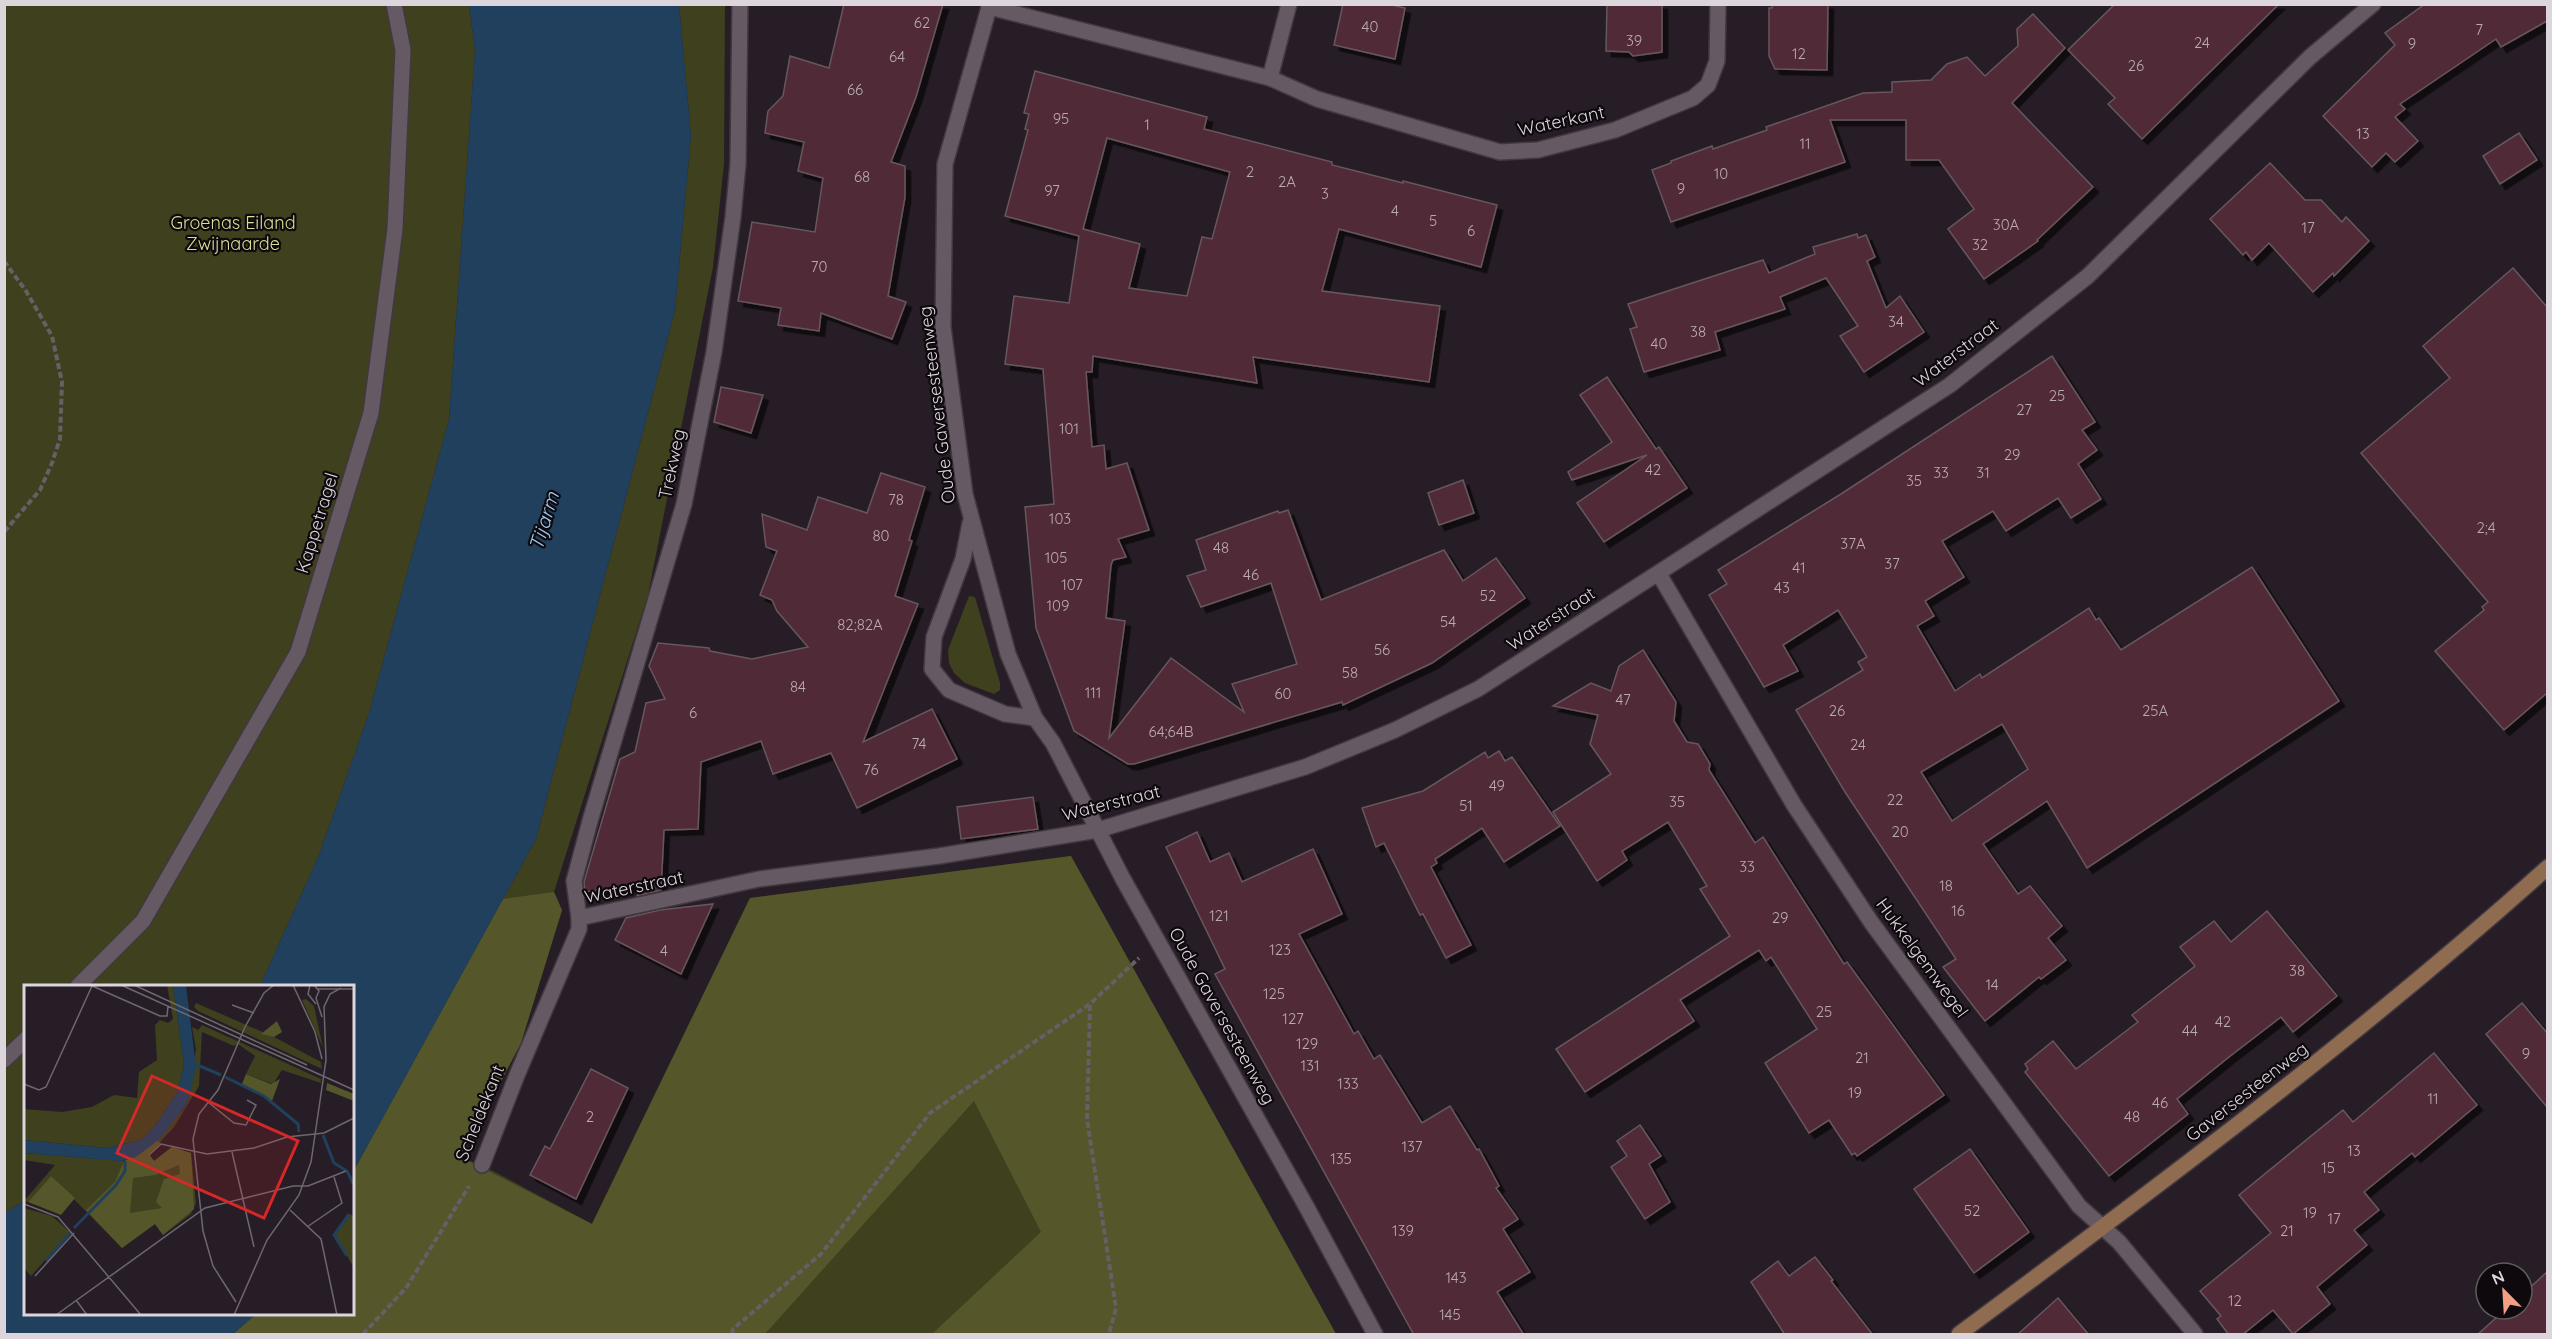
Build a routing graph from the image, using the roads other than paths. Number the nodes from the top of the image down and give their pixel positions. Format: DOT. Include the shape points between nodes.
graph roads {
  1 [pos="394,4"];
  2 [pos="740,4"];
  3 [pos="1289,4"];
  4 [pos="1718,4"];
  5 [pos="2373,4"];
  6 [pos="990,6"];
  7 [pos="1270,78"];
  8 [pos="971,519"];
  9 [pos="1659,573"];
  10 [pos="1035,718"];
  11 [pos="1098,830"];
  12 [pos="2547,867"];
  13 [pos="579,918"];
  14 [pos="80,985"];
  15 [pos="24,1041"];
  16 [pos="4,1060"];
  17 [pos="482,1165"];
  18 [pos="2102,1228"];
  19 [pos="1375,1335"];
  20 [pos="1959,1335"];
  21 [pos="2194,1335"];
  1 -- 14 [label="street, Kappetragel" via="403,51 395,229 371,413 298,651 143,921"];
  2 -- 13 [label="street, Trekweg" via="738,164 716,342 684,504 574,880"];
  3 -- 7 [label="street"];
  4 -- 7 [label="street, Waterkant" via="1717,61 1708,85 1693,98 1615,130 1538,150 1500,153 1317,99"];
  5 -- 9 [label="street, Waterstraat" via="2310,57 2088,276 1950,385"];
  6 -- 7 [label="street, Waterkant"];
  6 -- 8 [label="street, Oude Gaversesteenweg" via="945,164 943,327"];
  8 -- 10 [label="street, Oude Gaversesteenweg" via="1008,654"];
  8 -- 10 [label="street, Oude Gaversesteenweg" via="963,559 934,637 932,669 949,690 1005,714"];
  9 -- 11 [label="street, Waterstraat" via="1478,689 1395,730 1305,767"];
  9 -- 18 [label="street, Hukkelgemwegel" via="1794,805 1865,912 2079,1206"];
  10 -- 11 [label="street, Oude Gaversesteenweg" via="1053,743"];
  11 -- 13 [label="street, Waterstraat" via="759,879"];
  11 -- 19 [label="street, Oude Gaversesteenweg"];
  12 -- 18 [label="street, Gaversesteenweg" via="2478,930 2293,1082"];
  13 -- 17 [label="street, Scheldekant" via="579,929"];
  15 -- 16 [label="street"];
  18 -- 20 [label="street, Gaversesteenweg"];
  18 -- 21 [label="street, Hukkelgemwegel" via="2119,1242"];
}
